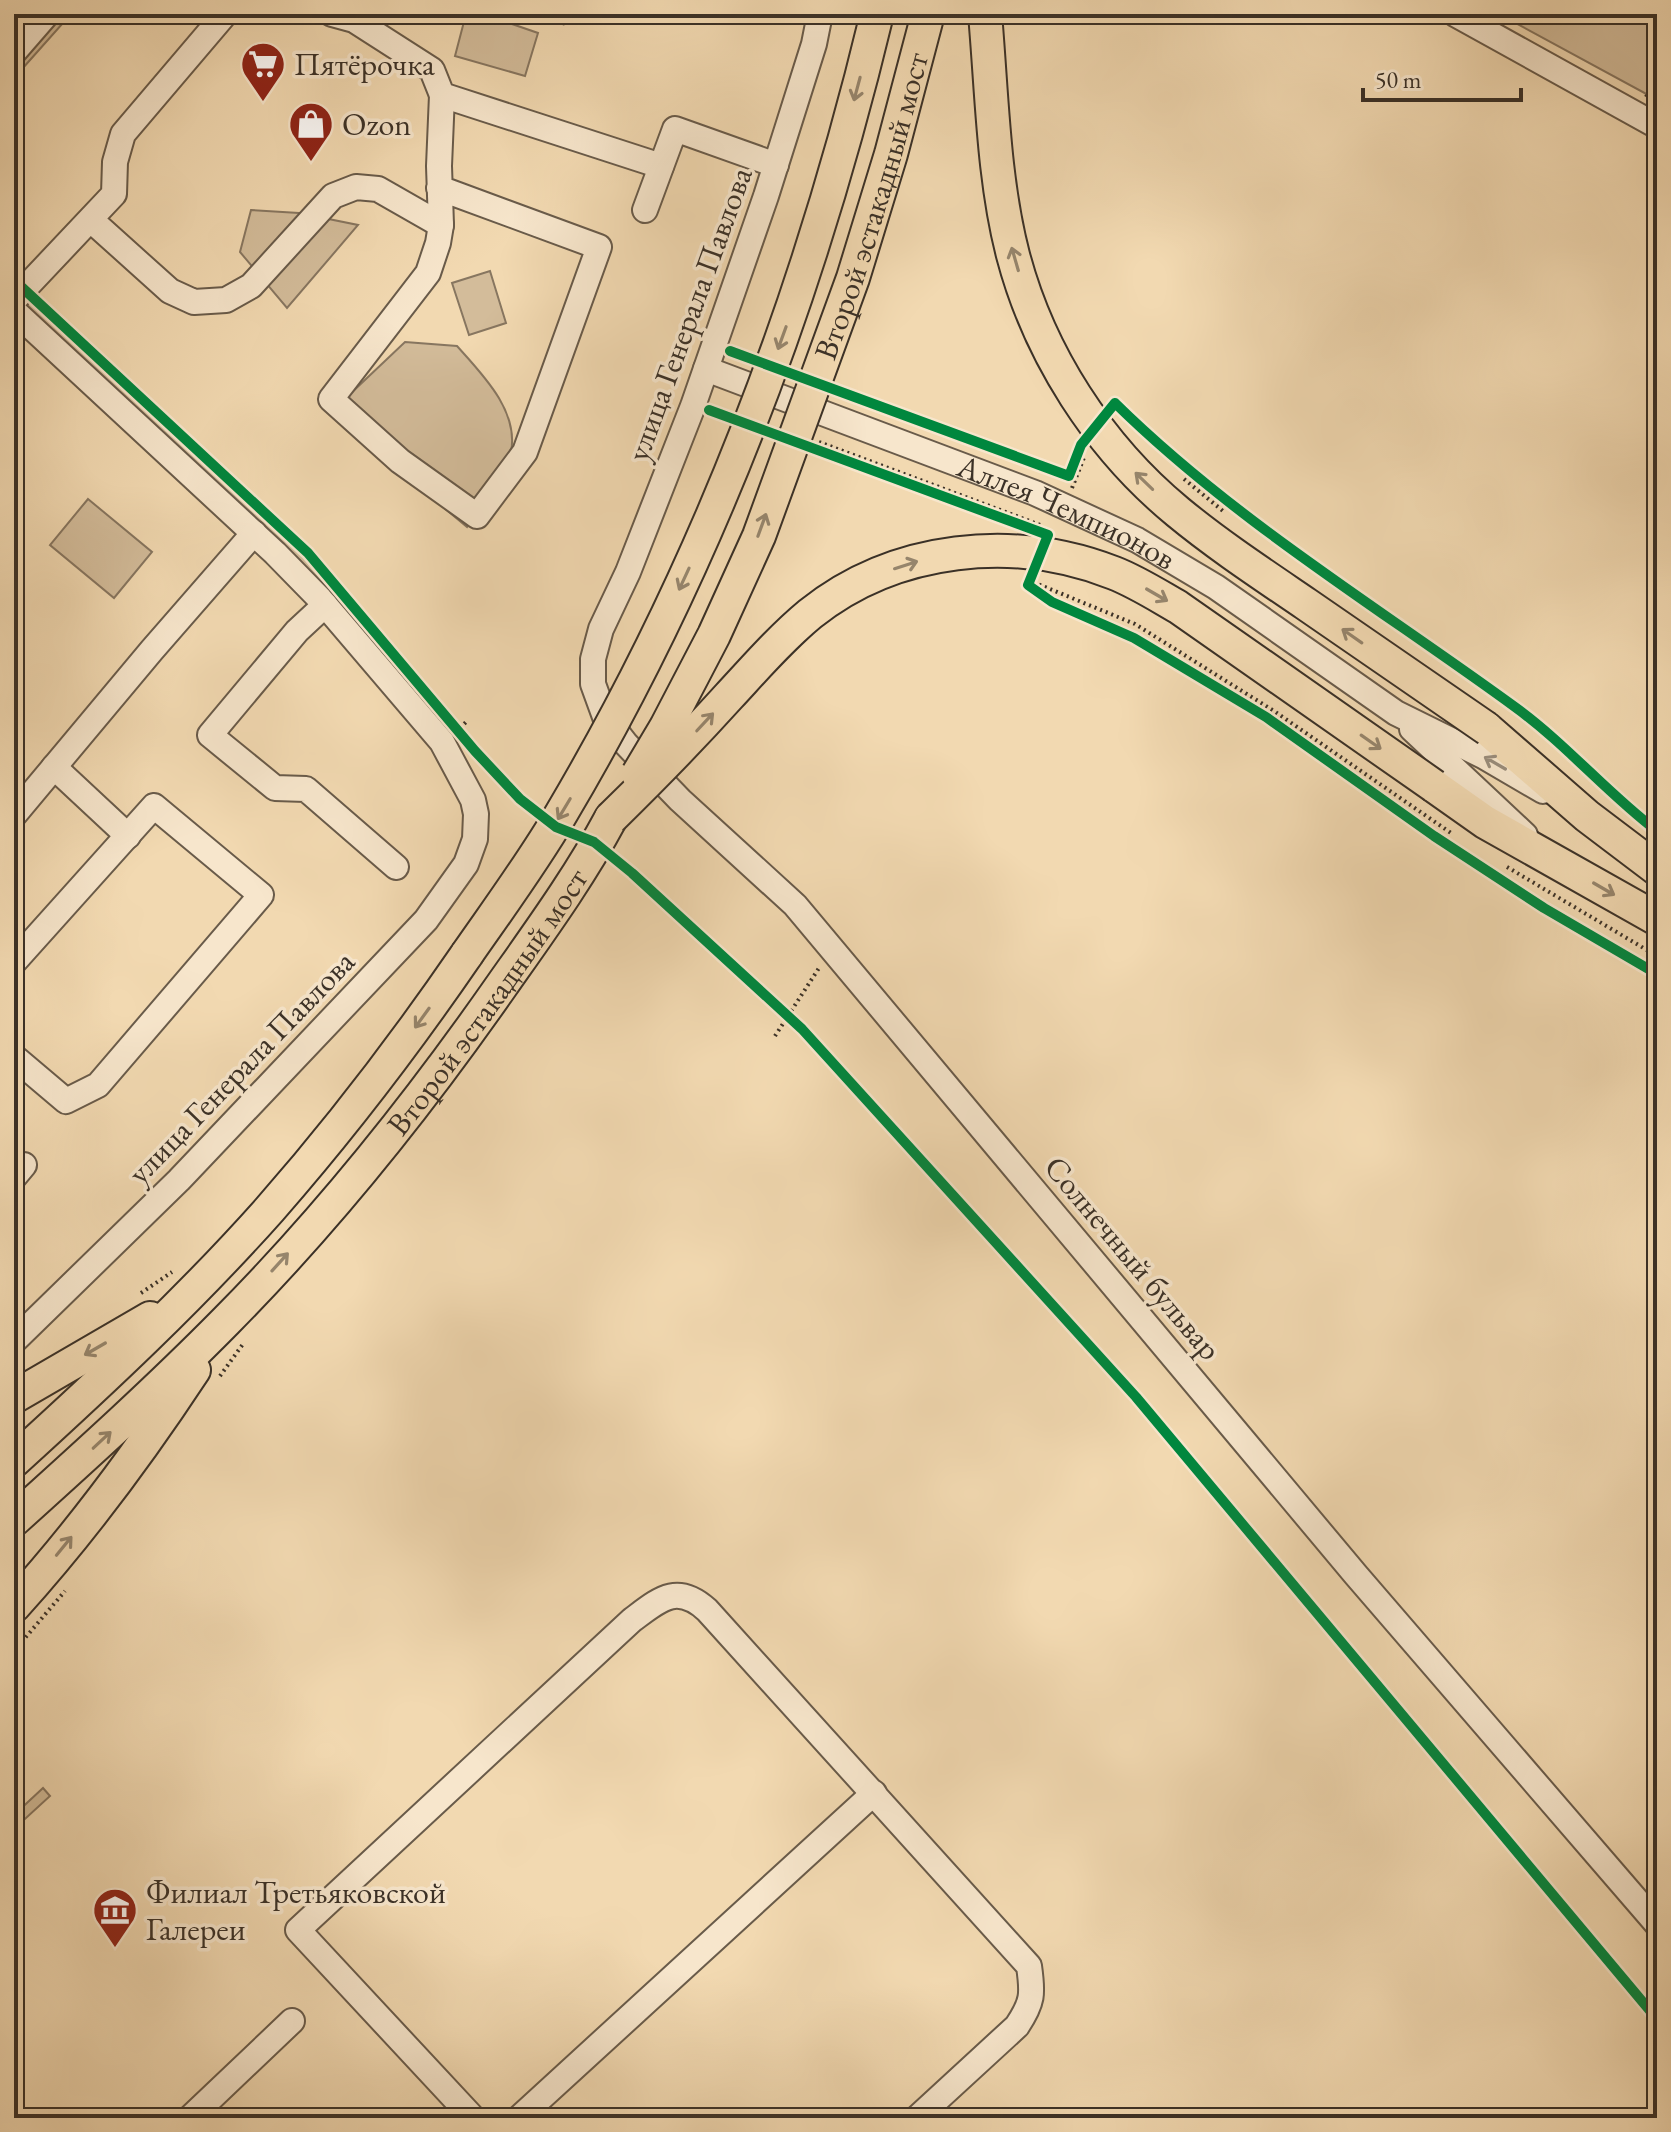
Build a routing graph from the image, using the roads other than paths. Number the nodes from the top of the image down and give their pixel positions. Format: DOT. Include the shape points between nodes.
graph roads {
  1 [pos="47,14"];
  2 [pos="225,14"];
  3 [pos="332,14"];
  4 [pos="820,14"];
  5 [pos="877,14"];
  6 [pos="928,14"];
  7 [pos="985,14"];
  8 [pos="1455,14"];
  9 [pos="14,52"];
  10 [pos="442,95"];
  11 [pos="1657,126"];
  12 [pos="776,165"];
  13 [pos="661,166"];
  14 [pos="439,188"];
  15 [pos="645,210"];
  16 [pos="91,220"];
  17 [pos="441,225"];
  18 [pos="14,300"];
  19 [pos="14,311"];
  20 [pos="706,369"];
  21 [pos="254,533"];
  22 [pos="325,605"];
  23 [pos="601,629"];
  24 [pos="1396,713"];
  25 [pos="54,767"];
  26 [pos="14,815"];
  27 [pos="1587,816"];
  28 [pos="611,818"];
  29 [pos="128,836"];
  30 [pos="1552,859"];
  31 [pos="396,867"];
  32 [pos="1657,869"];
  33 [pos="1657,919"];
  34 [pos="14,962"];
  35 [pos="14,1057"];
  36 [pos="187,1297"];
  37 [pos="228,1320"];
  38 [pos="14,1341"];
  39 [pos="14,1397"];
  40 [pos="14,1461"];
  41 [pos="14,1520"];
  42 [pos="14,1606"];
  43 [pos="874,1793"];
  44 [pos="1657,1924"];
  45 [pos="292,2021"];
  46 [pos="190,2118"];
  47 [pos="473,2118"];
  48 [pos="519,2118"];
  49 [pos="917,2118"];
  1 -- 9 [label="street"];
  2 -- 16 [label="street" via="123,134 114,194"];
  3 -- 10 [label="street" via="354,20 432,70"];
  4 -- 12 [label="street, улица Генерала Павлова"];
  5 -- 36 [label="main road, Второй эстакадный мост, one-way, bridge" via="804,275 750,423 684,580 609,730 514,887 390,1063 271,1208"];
  28 -- 6 [label="main road, Второй эстакадный мост, one-way, bridge" via="701,662 759,536 853,278"];
  27 -- 7 [label="main road, one-way, bridge" via="1486,728 1209,537 1134,471 1088,415 1029,304 1013,255 1003,206"];
  8 -- 11 [label="street"];
  10 -- 13 [label="street"];
  10 -- 14 [label="street"];
  12 -- 13 [label="street" via="675,129"];
  12 -- 20 [label="street, улица Генерала Павлова"];
  13 -- 15 [label="street"];
  14 -- 17 [label="street"];
  14 -- 17 [label="street" via="599,247 525,452 477,516 400,461 331,399 428,273"];
  16 -- 17 [label="street" via="170,291 194,302 226,300 251,286 333,196 356,187 378,189"];
  16 -- 18 [label="street"];
  19 -- 21 [label="street"];
  20 -- 23 [label="street, улица Генерала Павлова"];
  20 -- 24 [label="street, Аллея Чемпионов" via="1035,493 1137,540 1216,587"];
  21 -- 22 [label="street"];
  21 -- 25 [label="street"];
  22 -- 31 [label="street" via="210,735 275,788 306,789"];
  22 -- 38 [label="street, улица Генерала Павлова" via="442,742 469,791 476,814 475,839 466,864 426,920 179,1180"];
  23 -- 44 [label="street, Солнечный бульвар" via="593,684 605,717 626,744 795,905 1356,1575"];
  27 -- 24 [label="street, Аллея Чемпионов, one-way"];
  24 -- 30 [label="street, Аллея Чемпионов"];
  25 -- 26 [label="street"];
  25 -- 29 [label="street"];
  27 -- 32 [label="main road, Аллея Чемпионов"];
  28 -- 30 [label="main road, one-way, bridge" via="780,642 827,601 923,559 1004,550 1071,559 1135,582 1485,822"];
  37 -- 28 [label="main road, Второй эстакадный мост, one-way" via="432,1084 525,953"];
  29 -- 34 [label="street"];
  29 -- 35 [label="street" via="154,806 261,895 98,1085 66,1101"];
  30 -- 33 [label="main road, Аллея Чемпионов, one-way"];
  36 -- 39 [label="main road, one-way"];
  36 -- 40 [label="main road, Второй эстакадный мост"];
  41 -- 37 [label="main road, Второй эстакадный мост, one-way"];
  42 -- 37 [label="main road, one-way" via="157,1427"];
  43 -- 47 [label="street" via="694,1598 679,1594 656,1601 632,1620 298,1930"];
  43 -- 48 [label="street"];
  43 -- 49 [label="street" via="1029,1966 1033,1991 1017,2026"];
  45 -- 46 [label="street"];
}
